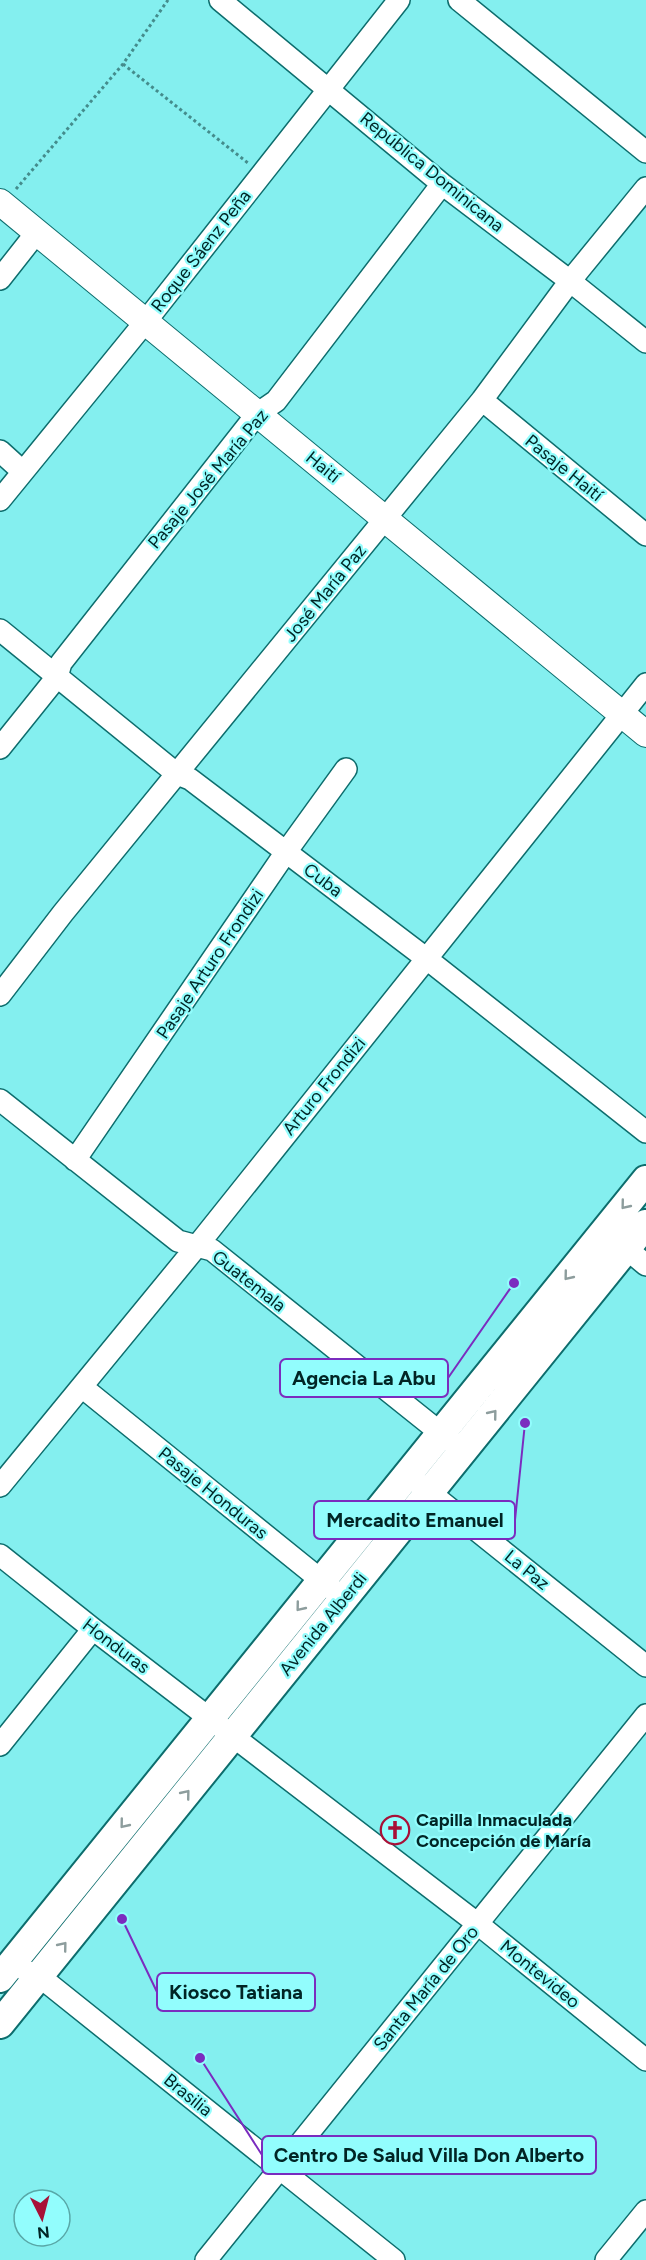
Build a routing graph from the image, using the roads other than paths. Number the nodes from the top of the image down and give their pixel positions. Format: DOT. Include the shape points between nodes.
graph roads {
  1 [pos="220,0"];
  2 [pos="399,0"];
  3 [pos="459,0"];
  4 [pos="328,88"];
  5 [pos="646,152"];
  6 [pos="442,184"];
  7 [pos="646,188"];
  8 [pos="2,203"];
  9 [pos="37,232"];
  10 [pos="0,279"];
  11 [pos="570,281"];
  12 [pos="146,321"];
  13 [pos="646,342"];
  14 [pos="482,400"];
  15 [pos="258,414"];
  16 [pos="0,451"];
  17 [pos="22,471"];
  18 [pos="0,501"];
  19 [pos="386,518"];
  20 [pos="646,535"];
  21 [pos="0,630"];
  22 [pos="57,677"];
  23 [pos="646,684"];
  24 [pos="623,715"];
  25 [pos="646,734"];
  26 [pos="0,748"];
  27 [pos="346,769"];
  28 [pos="177,774"];
  29 [pos="286,852"];
  30 [pos="427,958"];
  31 [pos="0,995"];
  32 [pos="0,1100"];
  33 [pos="646,1132"];
  34 [pos="75,1160"];
  35 [pos="646,1180"];
  36 [pos="646,1224"];
  37 [pos="604,1231"];
  38 [pos="197,1246"];
  39 [pos="636,1257"];
  40 [pos="82,1387"];
  41 [pos="441,1433"];
  42 [pos="464,1450"];
  43 [pos="407,1474"];
  44 [pos="0,1486"];
  45 [pos="430,1492"];
  46 [pos="0,1555"];
  47 [pos="322,1580"];
  48 [pos="344,1599"];
  49 [pos="93,1629"];
  50 [pos="646,1666"];
  51 [pos="646,1715"];
  52 [pos="210,1718"];
  53 [pos="233,1736"];
  54 [pos="0,1745"];
  55 [pos="478,1924"];
  56 [pos="4,1966"];
  57 [pos="39,1976"];
  58 [pos="0,2024"];
  59 [pos="646,2060"];
  60 [pos="280,2169"];
  61 [pos="646,2211"];
  62 [pos="206,2260"];
  63 [pos="394,2260"];
  64 [pos="606,2260"];
  1 -- 4 [label="street, República Dominicana"];
  2 -- 4 [label="street, Roque Sáenz Peña"];
  3 -- 5 [label="street"];
  4 -- 6 [label="street, República Dominicana"];
  4 -- 12 [label="street, Roque Sáenz Peña"];
  6 -- 11 [label="street, República Dominicana"];
  6 -- 15 [label="street, Pasaje José María Paz" via="276,401"];
  7 -- 11 [label="street, José María Paz"];
  8 -- 9 [label="street, Haití"];
  9 -- 10 [label="street"];
  9 -- 12 [label="street, Haití"];
  11 -- 13 [label="street, República Dominicana"];
  11 -- 14 [label="street, José María Paz"];
  12 -- 15 [label="street, Haití"];
  12 -- 17 [label="street, Roque Sáenz Peña"];
  14 -- 19 [label="street, José María Paz"];
  14 -- 20 [label="street, Pasaje Haití"];
  15 -- 19 [label="street, Haití"];
  15 -- 22 [label="street, Pasaje José María Paz" via="61,663"];
  16 -- 17 [label="street"];
  17 -- 18 [label="street, Roque Sáenz Peña"];
  19 -- 24 [label="street, Haití"];
  19 -- 28 [label="street, José María Paz"];
  21 -- 22 [label="street, Cuba"];
  22 -- 26 [label="street, Pasaje José María Paz"];
  22 -- 28 [label="street, Cuba"];
  23 -- 24 [label="street, Arturo Frondizi"];
  24 -- 25 [label="street, Haití"];
  24 -- 30 [label="street, Arturo Frondizi"];
  27 -- 29 [label="street, Pasaje Arturo Frondizi"];
  28 -- 29 [label="street, Cuba" via="190,779"];
  28 -- 31 [label="street, José María Paz"];
  29 -- 30 [label="street, Cuba"];
  29 -- 34 [label="street, Pasaje Arturo Frondizi"];
  30 -- 33 [label="street, Cuba"];
  30 -- 38 [label="street, Arturo Frondizi"];
  32 -- 34 [label="street, Guatemala"];
  34 -- 38 [label="street, Guatemala" via="178,1241"];
  35 -- 37 [label="main road, Avenida Alberdi, one-way"];
  36 -- 39 [label="main road, Avenida Alberdi"];
  37 -- 39 [label="street"];
  37 -- 41 [label="main road, Avenida Alberdi, one-way"];
  38 -- 40 [label="street, Arturo Frondizi"];
  38 -- 41 [label="street, Guatemala" via="212,1250"];
  42 -- 39 [label="main road, Avenida Alberdi, one-way"];
  40 -- 44 [label="street, Arturo Frondizi"];
  40 -- 47 [label="street, Pasaje Honduras"];
  41 -- 42 [label="street, Guatemala"];
  41 -- 43 [label="main road, Avenida Alberdi"];
  42 -- 45 [label="main road, Avenida Alberdi"];
  43 -- 45 [label="street, La Paz"];
  43 -- 47 [label="main road, Avenida Alberdi"];
  45 -- 48 [label="main road, Avenida Alberdi"];
  45 -- 50 [label="street, La Paz"];
  46 -- 49 [label="street, Honduras"];
  47 -- 48 [label="street, Pasaje Honduras"];
  47 -- 52 [label="main road, Avenida Alberdi, one-way"];
  48 -- 53 [label="main road, Avenida Alberdi"];
  49 -- 52 [label="street, Honduras"];
  49 -- 54 [label="street"];
  51 -- 55 [label="street, Santa María de Oro"];
  52 -- 53 [label="street, Honduras"];
  52 -- 56 [label="main road, Avenida Alberdi, one-way"];
  53 -- 55 [label="street, Montevideo"];
  57 -- 53 [label="main road, Avenida Alberdi, one-way"];
  55 -- 59 [label="street, Montevideo"];
  55 -- 60 [label="street, Santa María de Oro"];
  56 -- 57 [label="street, Brasilia"];
  57 -- 58 [label="main road, Avenida Alberdi"];
  57 -- 60 [label="street, Brasilia"];
  60 -- 62 [label="street, Santa María de Oro"];
  60 -- 63 [label="street, Brasilia"];
  61 -- 64 [label="street"];
}
